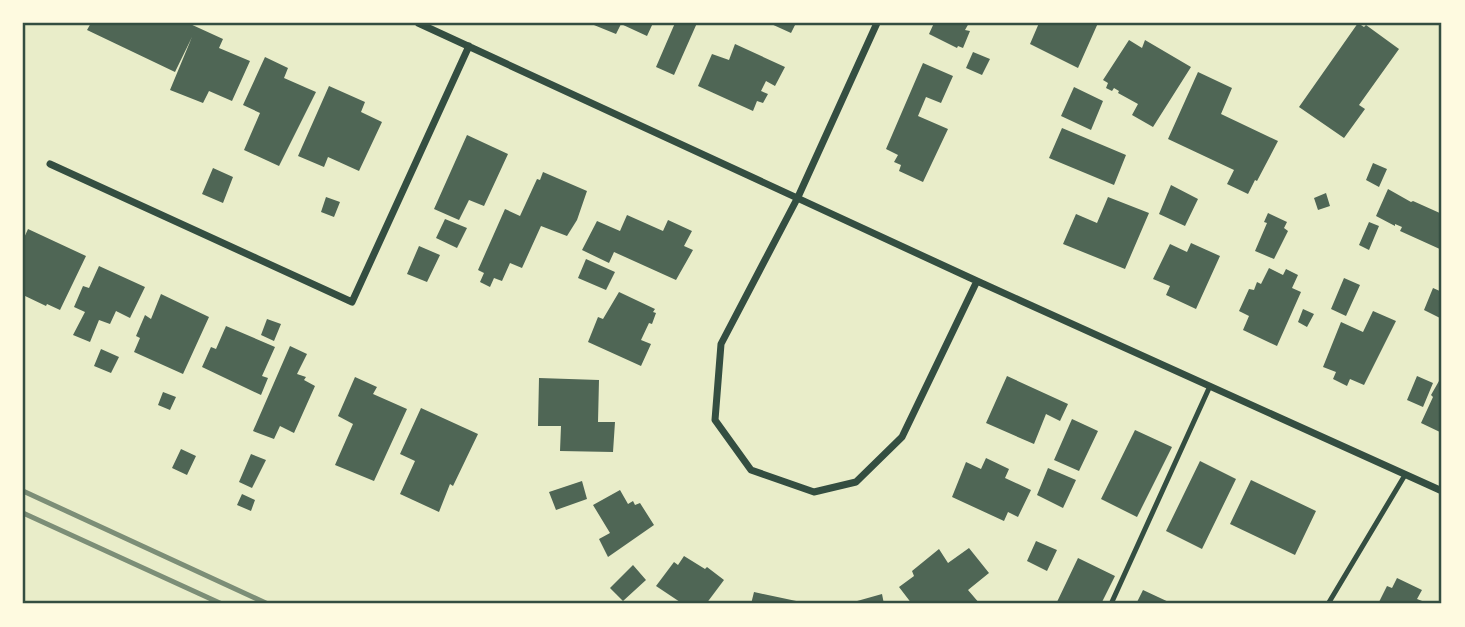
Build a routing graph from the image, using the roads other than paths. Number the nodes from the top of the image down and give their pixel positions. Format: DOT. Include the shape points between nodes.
graph roads {
  1 [pos="418,23"];
  2 [pos="877,23"];
  3 [pos="470,46"];
  4 [pos="50,164"];
  5 [pos="798,197"];
  6 [pos="977,281"];
  7 [pos="1210,386"];
  8 [pos="1405,475"];
  9 [pos="1442,491"];
  10 [pos="1111,604"];
  11 [pos="1328,604"];
  1 -- 3 [label="street"];
  2 -- 5 [label="street"];
  3 -- 4 [label="street" via="352,302"];
  3 -- 5 [label="street"];
  5 -- 6 [label="street"];
  5 -- 6 [label="street" via="721,344 715,420 751,470 814,492 856,482 902,437"];
  6 -- 7 [label="street"];
  7 -- 8 [label="street"];
  7 -- 10 [label="lane"];
  8 -- 9 [label="street"];
  8 -- 11 [label="lane"];
}
